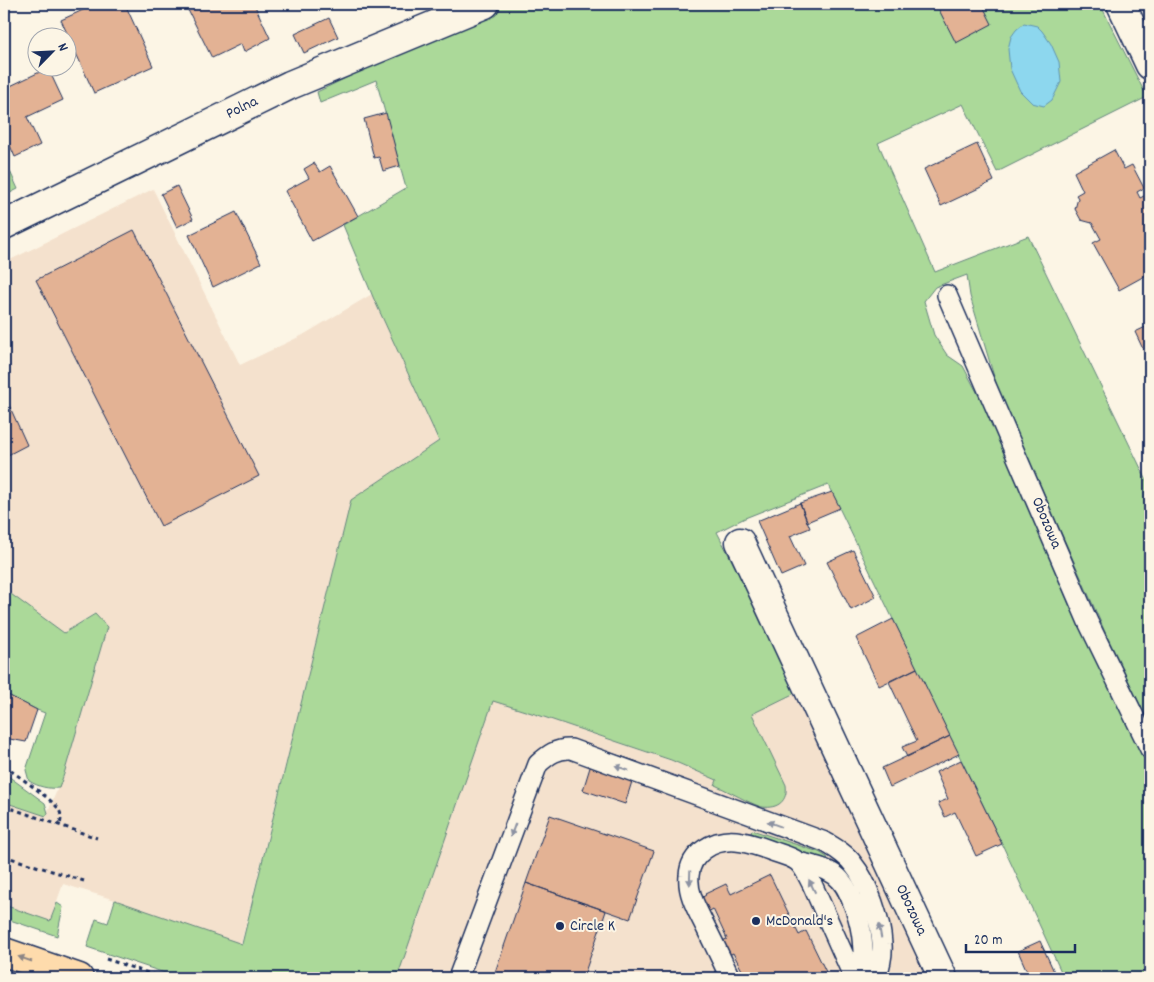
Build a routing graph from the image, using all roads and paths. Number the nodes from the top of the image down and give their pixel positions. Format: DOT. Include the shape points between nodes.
graph roads {
  1 [pos="485,4"];
  2 [pos="1121,4"];
  3 [pos="1150,65"];
  4 [pos="4,225"];
  5 [pos="948,295"];
  6 [pos="740,542"];
  7 [pos="1150,749"];
  8 [pos="4,766"];
  9 [pos="4,806"];
  10 [pos="60,826"];
  11 [pos="97,838"];
  12 [pos="4,856"];
  13 [pos="798,862"];
  14 [pos="84,881"];
  15 [pos="4,952"];
  16 [pos="79,978"];
  17 [pos="458,978"];
  18 [pos="730,978"];
  19 [pos="854,978"];
  20 [pos="864,978"];
  21 [pos="875,978"];
  22 [pos="943,978"];
  1 -- 4 [label="street, Polna" via="290,85"];
  2 -- 3 [label="street"];
  5 -- 7 [label="lane, Obozowa" via="1088,622"];
  6 -- 22 [label="street, Obozowa"];
  8 -- 10 [label="path" via="59,808"];
  9 -- 10 [label="path"];
  10 -- 11 [label="path"];
  12 -- 14 [label="path"];
  13 -- 18 [label="lane, one-way" via="734,840 708,846 692,862 689,875 694,903"];
  19 -- 13 [label="lane, one-way" via="812,884"];
  13 -- 20 [label="lane" via="826,870 844,885 861,926"];
  16 -- 15 [label="main road, one-way"];
  21 -- 17 [label="lane, one-way" via="882,944 877,916 862,877 853,863 839,851 826,842 564,749 538,764"];
}
